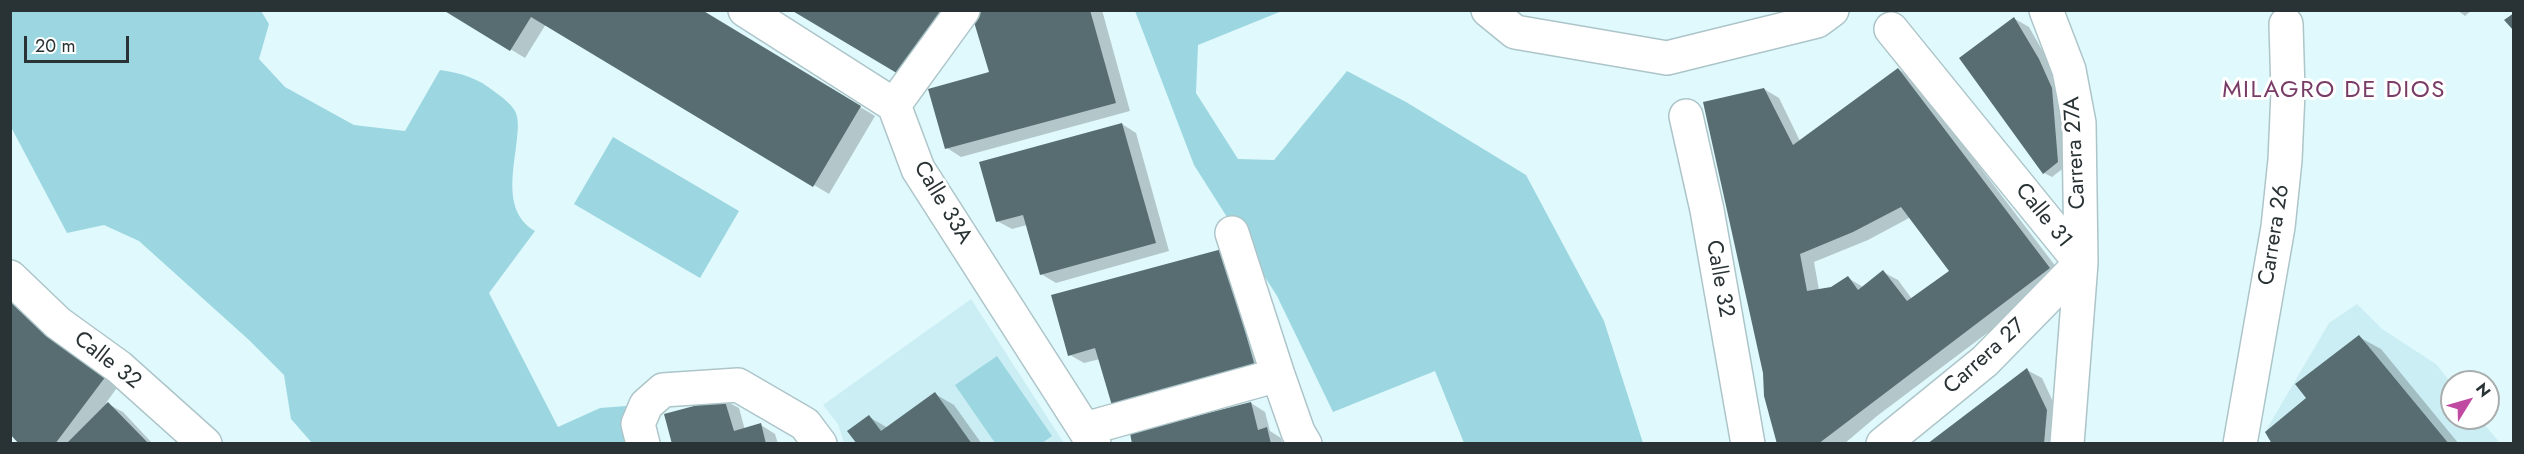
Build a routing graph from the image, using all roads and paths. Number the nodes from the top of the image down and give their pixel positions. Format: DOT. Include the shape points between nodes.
graph roads {
  1 [pos="746,10"];
  2 [pos="963,10"];
  3 [pos="1488,10"];
  4 [pos="1832,10"];
  5 [pos="2046,10"];
  6 [pos="2286,24"];
  7 [pos="1891,29"];
  8 [pos="894,105"];
  9 [pos="1686,116"];
  10 [pos="1232,233"];
  11 [pos="2080,263"];
  12 [pos="10,277"];
  13 [pos="1278,375"];
  14 [pos="1090,436"];
  15 [pos="206,444"];
  16 [pos="643,444"];
  17 [pos="820,444"];
  18 [pos="1305,444"];
  19 [pos="1748,444"];
  20 [pos="1882,444"];
  21 [pos="2067,444"];
  22 [pos="2240,444"];
  1 -- 8 [label="street"];
  2 -- 8 [label="street"];
  3 -- 4 [label="street" via="1515,32 1667,58 1817,21"];
  5 -- 11 [label="street, Carrera 27A" via="2069,70 2079,123"];
  6 -- 22 [label="street, Carrera 26" via="2288,92 2278,227"];
  7 -- 11 [label="street, Calle 31"];
  8 -- 14 [label="street, Calle 33A" via="918,169"];
  9 -- 19 [label="street, Calle 32" via="1707,210"];
  10 -- 13 [label="street"];
  11 -- 20 [label="street, Carrera 27" via="1985,362"];
  11 -- 21 [label="street, Calle 31"];
  12 -- 15 [label="street, Calle 32" via="58,322 119,367"];
  13 -- 14 [label="street"];
  13 -- 18 [label="street"];
  16 -- 17 [label="street" via="638,424 646,405 663,390 738,385 805,424"];
}
